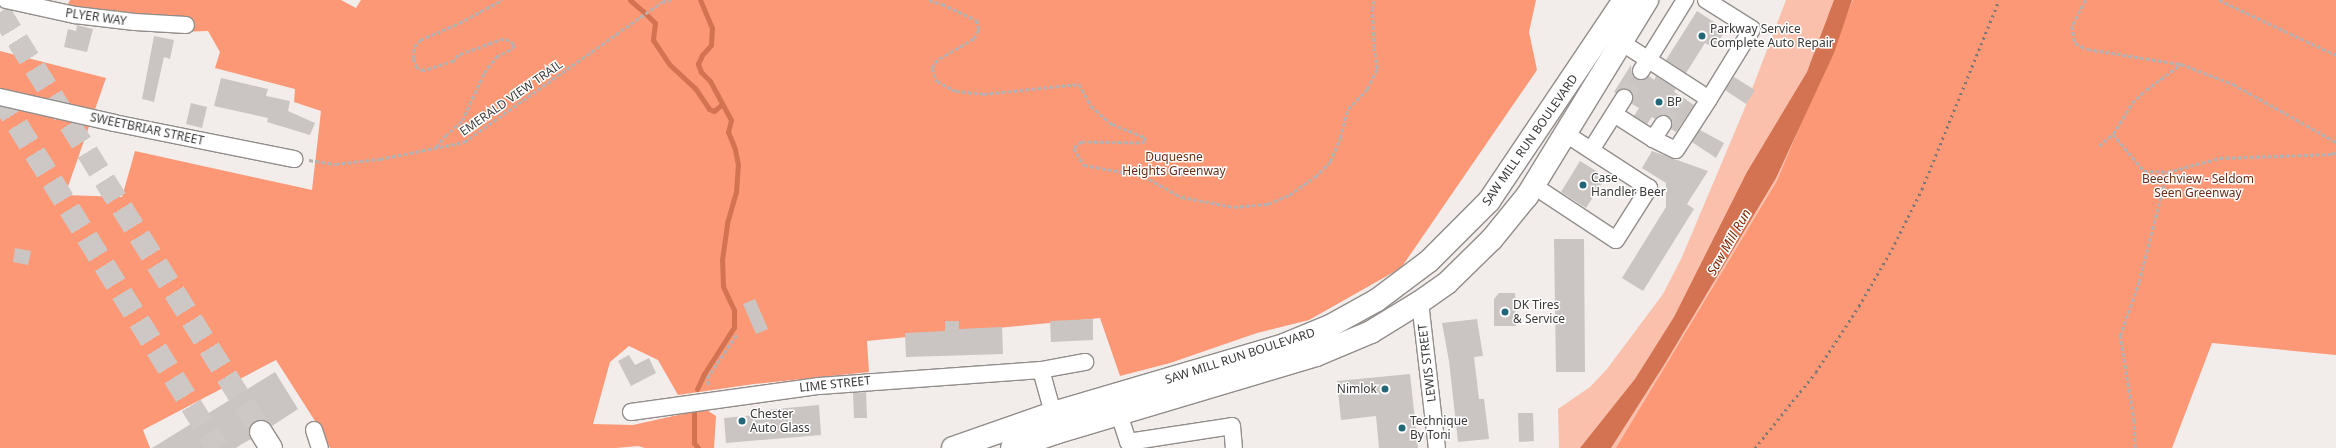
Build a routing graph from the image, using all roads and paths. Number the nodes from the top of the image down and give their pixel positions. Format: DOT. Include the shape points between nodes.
graph roads {
  1 [pos="6,0"];
  2 [pos="502,0"];
  3 [pos="671,0"];
  4 [pos="929,0"];
  5 [pos="1374,0"];
  6 [pos="1624,0"];
  7 [pos="1647,0"];
  8 [pos="1685,0"];
  9 [pos="1706,0"];
  10 [pos="2086,0"];
  11 [pos="2219,0"];
  12 [pos="186,25"];
  13 [pos="1621,42"];
  14 [pos="2336,55"];
  15 [pos="2181,64"];
  16 [pos="1644,65"];
  17 [pos="0,97"];
  18 [pos="1624,98"];
  19 [pos="1708,99"];
  20 [pos="1614,114"];
  21 [pos="1663,124"];
  22 [pos="1566,134"];
  23 [pos="2113,134"];
  24 [pos="1653,139"];
  25 [pos="2336,142"];
  26 [pos="2099,146"];
  27 [pos="436,148"];
  28 [pos="1591,150"];
  29 [pos="2336,152"];
  30 [pos="294,158"];
  31 [pos="2167,172"];
  32 [pos="1534,186"];
  33 [pos="1429,262"];
  34 [pos="1420,302"];
  35 [pos="737,334"];
  36 [pos="1085,362"];
  37 [pos="1041,370"];
  38 [pos="708,400"];
  39 [pos="631,412"];
  40 [pos="1119,414"];
  41 [pos="314,430"];
  42 [pos="1055,432"];
  43 [pos="320,448"];
  44 [pos="953,448"];
  45 [pos="1012,448"];
  46 [pos="1234,448"];
  47 [pos="1437,448"];
  48 [pos="2135,448"];
  1 -- 12 [label="street, PLYER WAY" via="75,15"];
  2 -- 27 [label="path" via="420,40 414,48 413,58 417,68 424,71 504,39 514,44 513,48 496,58 484,73 462,121"];
  3 -- 27 [label="path, EMERALD VIEW TRAIL" via="662,2 464,142"];
  4 -- 5 [label="path" via="978,20 979,30 974,39 938,60 932,68 937,81 956,91 983,94 1079,84 1091,106 1112,124 1145,137 1145,142 1139,143 1082,142 1074,148 1084,165 1144,176 1181,196 1234,207 1268,204 1289,195 1330,162 1348,109 1367,89 1377,69 1372,10"];
  6 -- 33 [label="highway, SAW MILL RUN BOULEVARD" via="1501,185 1472,220"];
  7 -- 13 [label="highway, SAW MILL RUN BOULEVARD"];
  8 -- 16 [label="street"];
  9 -- 19 [label="street" via="1752,29"];
  10 -- 15 [label="path" via="2072,26 2075,43 2086,49"];
  11 -- 14 [label="path"];
  13 -- 16 [label="street"];
  13 -- 22 [label="highway, SAW MILL RUN BOULEVARD"];
  15 -- 23 [label="path" via="2132,103"];
  15 -- 25 [label="path" via="2233,84"];
  16 -- 19 [label="street" via="1684,91"];
  17 -- 30 [label="street, SWEETBRIAR STREET" via="114,123"];
  18 -- 20 [label="street"];
  19 -- 24 [label="street" via="1676,150"];
  20 -- 24 [label="street"];
  20 -- 28 [label="street"];
  21 -- 24 [label="street"];
  22 -- 28 [label="street"];
  22 -- 32 [label="highway, SAW MILL RUN BOULEVARD"];
  23 -- 26 [label="path"];
  23 -- 31 [label="path" via="2144,171"];
  27 -- 30 [label="path, EMERALD VIEW TRAIL" via="380,159 335,164"];
  28 -- 32 [label="street" via="1649,188 1616,240"];
  29 -- 31 [label="path" via="2220,158"];
  31 -- 48 [label="path" via="2139,282 2120,336 2134,422"];
  32 -- 34 [label="highway, SAW MILL RUN BOULEVARD" via="1492,239 1446,283"];
  33 -- 34 [label="highway"];
  33 -- 42 [label="highway, SAW MILL RUN BOULEVARD" via="1351,316 1307,336"];
  34 -- 40 [label="highway, SAW MILL RUN BOULEVARD" via="1371,332 1316,355"];
  34 -- 47 [label="street, LEWIS STREET"];
  35 -- 38 [label="path" via="707,378"];
  36 -- 37 [label="street, LIME STREET"];
  37 -- 38 [label="street, LIME STREET" via="881,380"];
  37 -- 42 [label="street"];
  38 -- 39 [label="street, LIME STREET"];
  40 -- 42 [label="highway, SAW MILL RUN BOULEVARD"];
  40 -- 46 [label="street" via="1128,442 1232,426"];
  41 -- 43 [label="street"];
  42 -- 44 [label="highway, SAW MILL RUN BOULEVARD"];
  42 -- 45 [label="highway, SAW MILL RUN BOULEVARD"];
}
